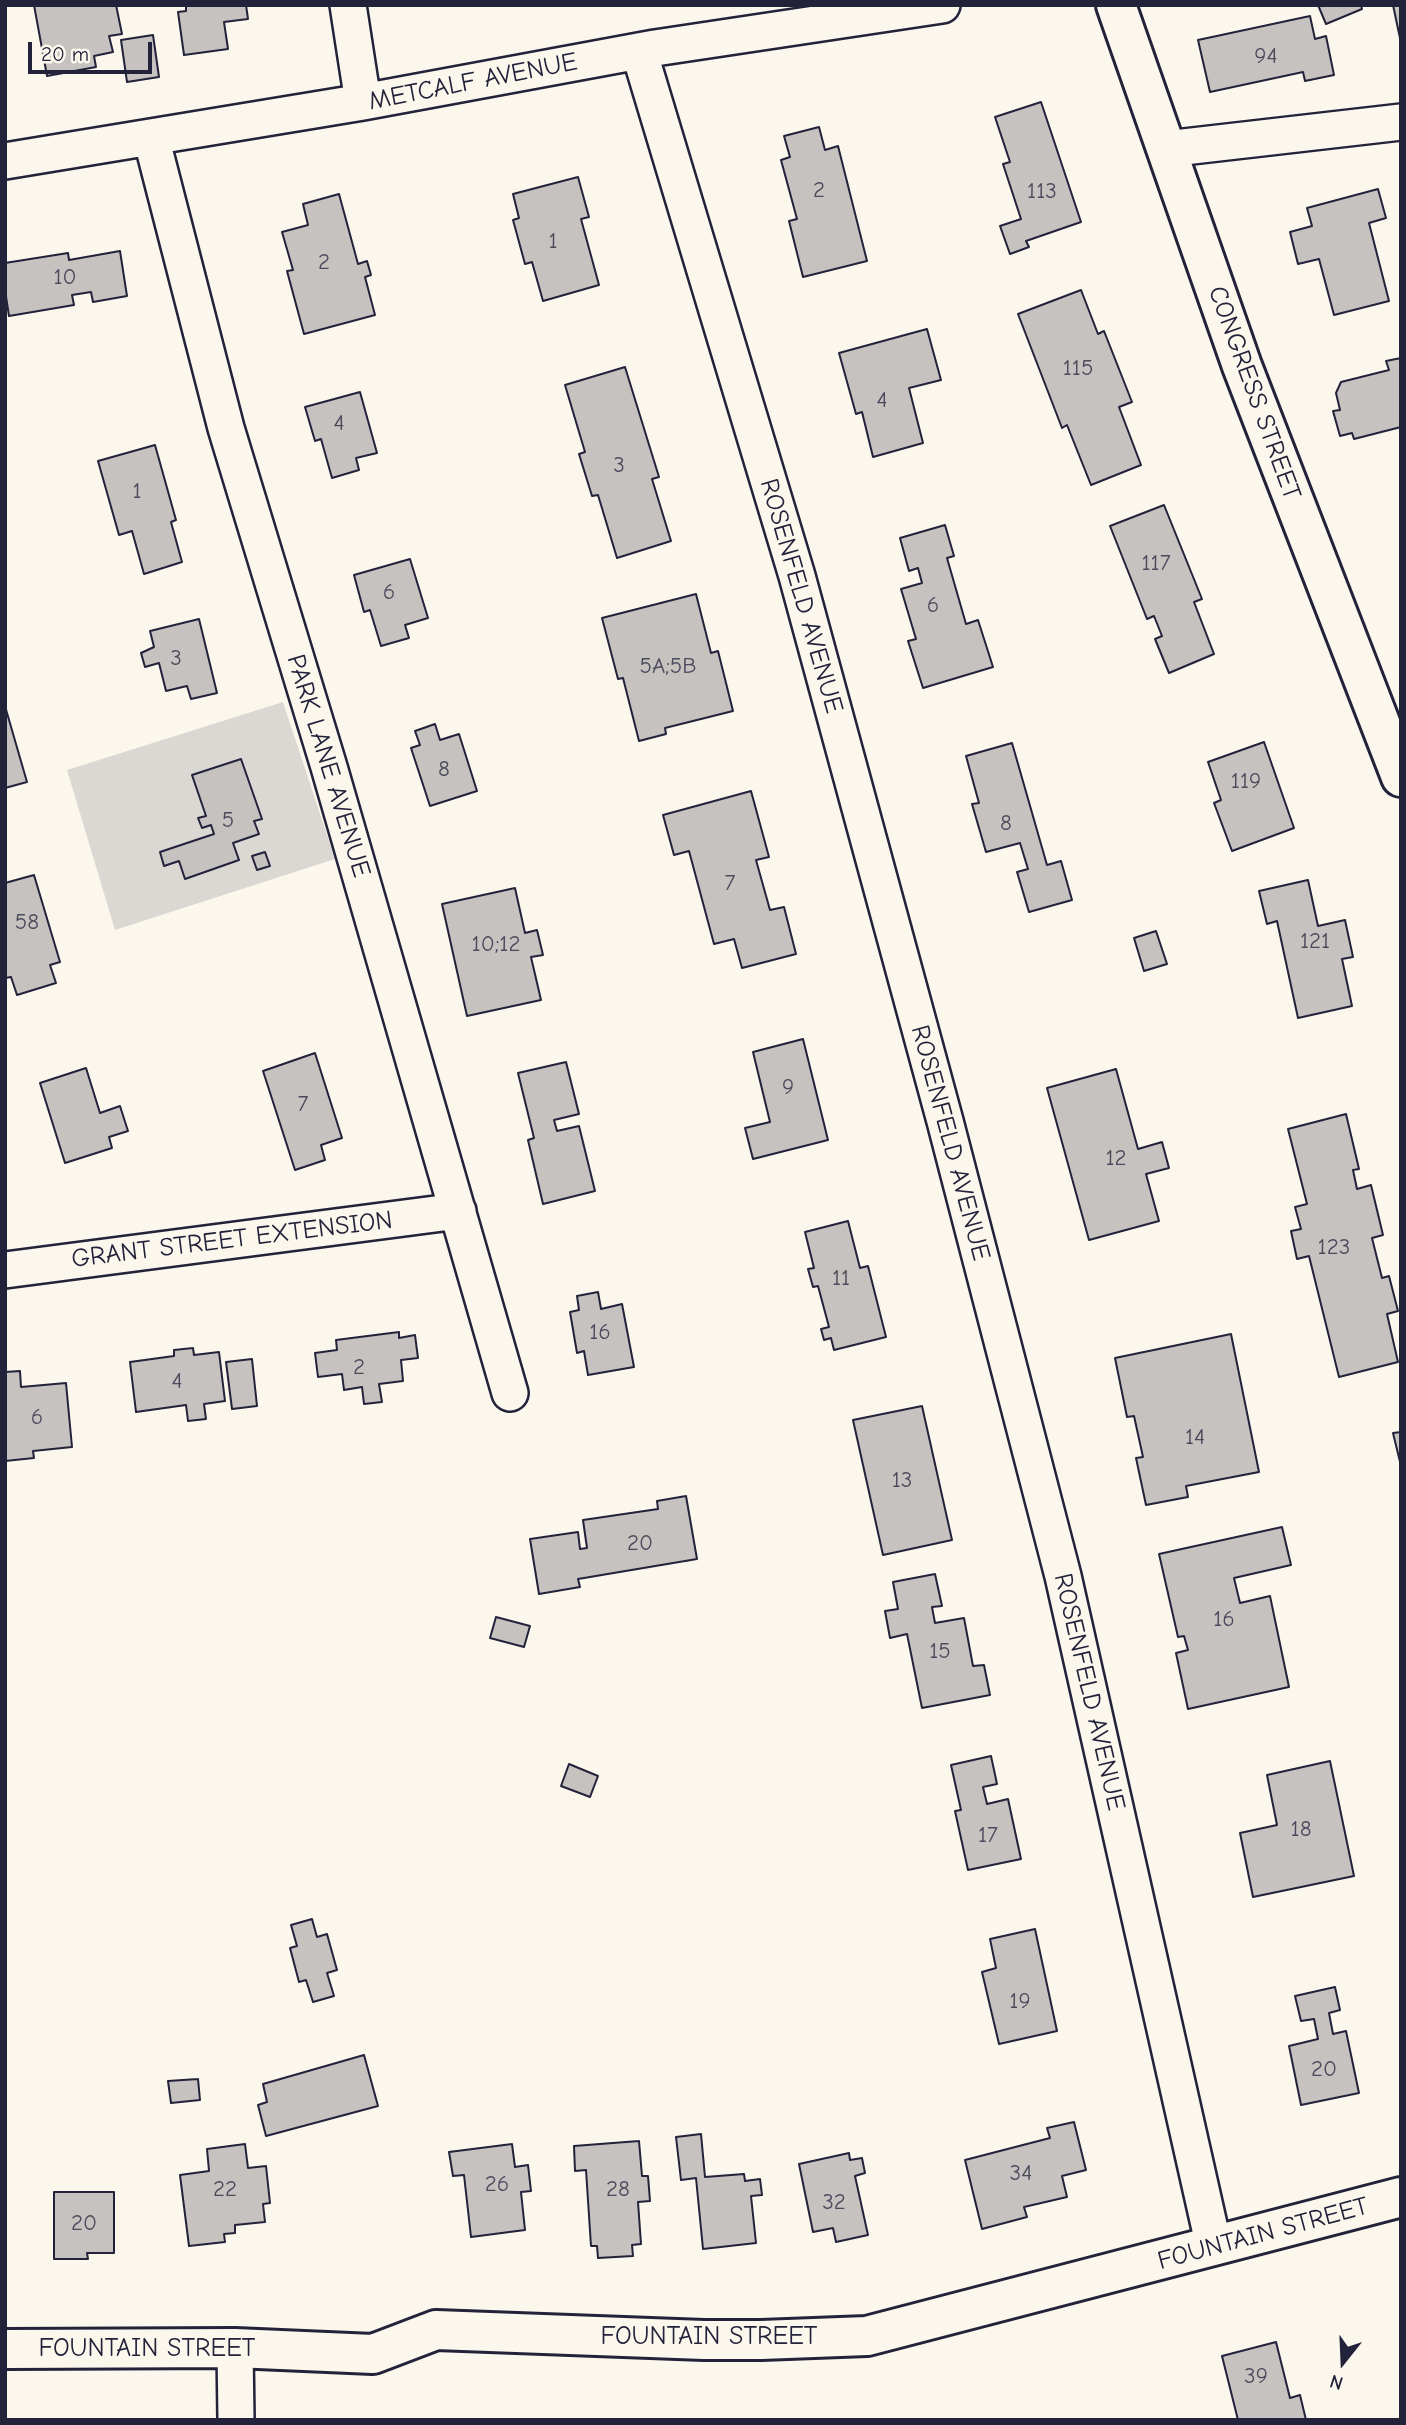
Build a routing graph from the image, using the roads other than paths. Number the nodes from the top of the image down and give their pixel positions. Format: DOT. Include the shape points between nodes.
graph roads {
  1 [pos="348,5"];
  2 [pos="942,5"];
  3 [pos="1116,5"];
  4 [pos="639,51"];
  5 [pos="363,103"];
  6 [pos="1401,122"];
  7 [pos="151,137"];
  8 [pos="1166,149"];
  9 [pos="5,161"];
  10 [pos="1401,777"];
  11 [pos="458,1211"];
  12 [pos="5,1270"];
  13 [pos="510,1393"];
  14 [pos="1401,2197"];
  15 [pos="1213,2247"];
  16 [pos="5,2348"];
  17 [pos="235,2348"];
  18 [pos="236,2420"];
  1 -- 5 [label="street"];
  2 -- 4 [label="street, METCALF AVENUE"];
  3 -- 8 [label="street, CONGRESS STREET"];
  4 -- 5 [label="street, METCALF AVENUE"];
  4 -- 15 [label="street, ROSENFELD AVENUE" via="797,576 949,1134 1063,1576"];
  5 -- 7 [label="street, METCALF AVENUE"];
  6 -- 8 [label="street"];
  7 -- 9 [label="street, METCALF AVENUE"];
  7 -- 11 [label="street, PARK LANE AVENUE" via="226,429"];
  8 -- 10 [label="street, CONGRESS STREET" via="1242,366"];
  11 -- 12 [label="street, GRANT STREET EXTENSION"];
  11 -- 13 [label="street, PARK LANE AVENUE"];
  14 -- 15 [label="street, FOUNTAIN STREET"];
  15 -- 17 [label="street, FOUNTAIN STREET" via="867,2336 704,2340 436,2330 373,2354"];
  16 -- 17 [label="street, FOUNTAIN STREET"];
  17 -- 18 [label="street"];
}
